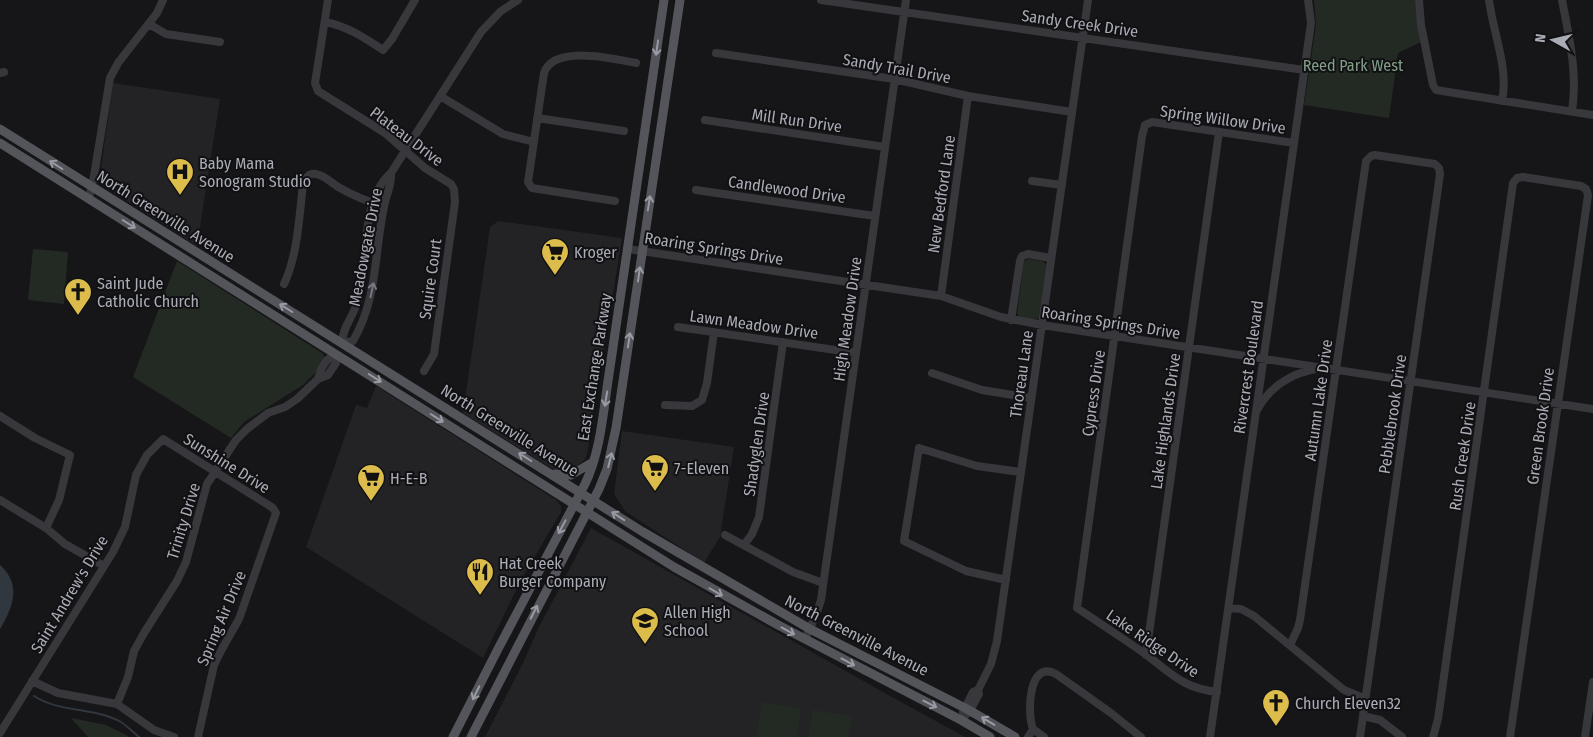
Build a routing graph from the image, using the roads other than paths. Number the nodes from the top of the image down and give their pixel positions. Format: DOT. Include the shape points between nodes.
graph roads {
  1 [pos="163,0"];
  2 [pos="328,0"];
  3 [pos="415,0"];
  4 [pos="518,0"];
  5 [pos="664,0"];
  6 [pos="680,0"];
  7 [pos="821,0"];
  8 [pos="906,0"];
  9 [pos="1088,0"];
  10 [pos="1308,0"];
  11 [pos="1419,0"];
  12 [pos="1490,0"];
  13 [pos="1562,0"];
  14 [pos="903,11"];
  15 [pos="325,22"];
  16 [pos="149,24"];
  17 [pos="1082,38"];
  18 [pos="220,42"];
  19 [pos="716,53"];
  20 [pos="636,63"];
  21 [pos="1304,70"];
  22 [pos="894,80"];
  23 [pos="440,96"];
  24 [pos="968,96"];
  25 [pos="1502,101"];
  26 [pos="1072,112"];
  27 [pos="1572,112"];
  28 [pos="1593,115"];
  29 [pos="537,118"];
  30 [pos="705,120"];
  31 [pos="1148,123"];
  32 [pos="0,129"];
  33 [pos="624,131"];
  34 [pos="1219,132"];
  35 [pos="534,142"];
  36 [pos="0,143"];
  37 [pos="1294,143"];
  38 [pos="885,147"];
  39 [pos="405,151"];
  40 [pos="1369,157"];
  41 [pos="391,173"];
  42 [pos="1517,178"];
  43 [pos="1032,181"];
  44 [pos="1062,185"];
  45 [pos="91,187"];
  46 [pos="454,189"];
  47 [pos="696,190"];
  48 [pos="89,198"];
  49 [pos="615,201"];
  50 [pos="373,203"];
  51 [pos="384,206"];
  52 [pos="875,216"];
  53 [pos="628,249"];
  54 [pos="642,251"];
  55 [pos="1051,258"];
  56 [pos="284,284"];
  57 [pos="866,284"];
  58 [pos="941,296"];
  59 [pos="1012,320"];
  60 [pos="1042,325"];
  61 [pos="678,327"];
  62 [pos="714,332"];
  63 [pos="1115,337"];
  64 [pos="784,342"];
  65 [pos="342,343"];
  66 [pos="1189,348"];
  67 [pos="856,353"];
  68 [pos="335,354"];
  69 [pos="1264,359"];
  70 [pos="1323,368"];
  71 [pos="1336,370"];
  72 [pos="424,371"];
  73 [pos="932,373"];
  74 [pos="608,381"];
  75 [pos="1411,381"];
  76 [pos="623,383"];
  77 [pos="1485,392"];
  78 [pos="1031,398"];
  79 [pos="1557,403"];
  80 [pos="665,405"];
  81 [pos="1593,409"];
  82 [pos="1255,414"];
  83 [pos="0,416"];
  84 [pos="468,421"];
  85 [pos="461,432"];
  86 [pos="163,439"];
  87 [pos="593,462"];
  88 [pos="214,472"];
  89 [pos="1021,472"];
  90 [pos="552,474"];
  91 [pos="581,492"];
  92 [pos="0,500"];
  93 [pos="594,500"];
  94 [pos="574,504"];
  95 [pos="276,512"];
  96 [pos="587,512"];
  97 [pos="46,528"];
  98 [pos="726,534"];
  99 [pos="744,545"];
  100 [pos="682,555"];
  101 [pos="104,566"];
  102 [pos="674,567"];
  103 [pos="1006,580"];
  104 [pos="823,583"];
  105 [pos="1077,608"];
  106 [pos="1229,608"];
  107 [pos="810,629"];
  108 [pos="805,640"];
  109 [pos="1290,645"];
  110 [pos="498,649"];
  111 [pos="1146,655"];
  112 [pos="512,656"];
  113 [pos="32,681"];
  114 [pos="1593,682"];
  115 [pos="1217,692"];
  116 [pos="1366,698"];
  117 [pos="117,704"];
  118 [pos="967,709"];
  119 [pos="1364,716"];
  120 [pos="962,720"];
  121 [pos="1033,729"];
  122 [pos="0,734"];
  123 [pos="4,737"];
  124 [pos="174,737"];
  125 [pos="198,737"];
  126 [pos="453,737"];
  127 [pos="471,737"];
  128 [pos="990,737"];
  129 [pos="1014,737"];
  130 [pos="1028,737"];
  131 [pos="1044,737"];
  132 [pos="1141,737"];
  133 [pos="1210,737"];
  134 [pos="1360,737"];
  135 [pos="1402,737"];
  136 [pos="1433,737"];
  137 [pos="1510,737"];
  138 [pos="1585,737"];
  1 -- 16 [label="street"];
  2 -- 15 [label="street"];
  3 -- 15 [label="street" via="384,50 353,31"];
  4 -- 23 [label="street, Meadowgate Drive" via="501,11 481,32"];
  5 -- 53 [label="main road, East Exchange Parkway, one-way"];
  54 -- 6 [label="main road, East Exchange Parkway, one-way"];
  7 -- 14 [label="street, Sandy Creek Drive"];
  8 -- 14 [label="street, High Meadow Drive"];
  9 -- 17 [label="street, Thoreau Lane"];
  10 -- 21 [label="street, Rivercrest Boulevard" via="1311,23"];
  11 -- 25 [label="street" via="1434,88 1439,92"];
  12 -- 25 [label="street" via="1502,71"];
  13 -- 27 [label="street" via="1572,52 1575,95"];
  14 -- 17 [label="street, Sandy Creek Drive"];
  14 -- 22 [label="street, High Meadow Drive"];
  15 -- 39 [label="street, Plateau Drive" via="317,89 385,133"];
  16 -- 18 [label="street" via="166,34"];
  16 -- 45 [label="street" via="110,78"];
  17 -- 21 [label="street, Sandy Creek Drive"];
  17 -- 26 [label="street, Thoreau Lane"];
  19 -- 22 [label="street, Sandy Trail Drive"];
  20 -- 29 [label="street" via="582,54 558,60 545,69"];
  21 -- 37 [label="street, Rivercrest Boulevard"];
  22 -- 24 [label="street, Sandy Trail Drive"];
  22 -- 38 [label="street, High Meadow Drive"];
  23 -- 35 [label="street" via="503,134"];
  23 -- 39 [label="street, Meadowgate Drive"];
  24 -- 26 [label="street, Sandy Trail Drive"];
  24 -- 58 [label="street, New Bedford Lane"];
  25 -- 27 [label="street"];
  26 -- 44 [label="street, Thoreau Lane"];
  27 -- 28 [label="street"];
  29 -- 33 [label="street"];
  29 -- 35 [label="street"];
  30 -- 38 [label="street, Mill Run Drive"];
  31 -- 34 [label="street, Spring Willow Drive"];
  31 -- 63 [label="street, Cypress Drive" via="1142,136"];
  45 -- 32 [label="main road, North Greenville Avenue, one-way"];
  34 -- 37 [label="street, Spring Willow Drive"];
  34 -- 66 [label="street, Lake Highlands Drive"];
  35 -- 49 [label="street" via="528,182 532,188"];
  36 -- 48 [label="main road, North Greenville Avenue"];
  37 -- 69 [label="street, Rivercrest Boulevard"];
  38 -- 52 [label="street, High Meadow Drive"];
  39 -- 41 [label="street, Meadowgate Drive"];
  39 -- 46 [label="street, Plateau Drive"];
  40 -- 71 [label="street, Autumn Lake Drive" via="1365,163"];
  40 -- 75 [label="street, Pebblebrook Drive" via="1375,155 1435,164 1440,171"];
  41 -- 50 [label="street, Meadowgate Drive"];
  41 -- 51 [label="street, Meadowgate Drive"];
  42 -- 77 [label="street, Rush Creek Drive" via="1513,183"];
  42 -- 79 [label="street, Green Brook Drive" via="1581,186 1588,194"];
  43 -- 44 [label="street"];
  44 -- 55 [label="street, Thoreau Lane"];
  45 -- 48 [label="street"];
  65 -- 45 [label="main road, North Greenville Avenue, one-way"];
  46 -- 72 [label="street, Squire Court" via="455,202 434,354"];
  47 -- 52 [label="street, Candlewood Drive"];
  48 -- 68 [label="main road, North Greenville Avenue, one-way"];
  50 -- 51 [label="street"];
  50 -- 56 [label="street" via="320,175 308,175 303,185 292,258"];
  50 -- 65 [label="street, Meadowgate Drive" via="358,303 342,334"];
  65 -- 51 [label="street, Meadowgate Drive, one-way" via="353,341 367,312"];
  52 -- 57 [label="street, High Meadow Drive"];
  53 -- 54 [label="street, Roaring Springs Drive"];
  53 -- 74 [label="main road, East Exchange Parkway"];
  54 -- 57 [label="street, Roaring Springs Drive"];
  76 -- 54 [label="main road, East Exchange Parkway, one-way"];
  55 -- 59 [label="street" via="1022,256"];
  55 -- 60 [label="street, Thoreau Lane"];
  57 -- 58 [label="street, Roaring Springs Drive"];
  57 -- 67 [label="street, High Meadow Drive"];
  58 -- 59 [label="street, Roaring Springs Drive"];
  59 -- 60 [label="street, Roaring Springs Drive"];
  60 -- 63 [label="street, Roaring Springs Drive"];
  60 -- 78 [label="street, Thoreau Lane"];
  61 -- 62 [label="street, Lawn Meadow Drive"];
  62 -- 64 [label="street, Lawn Meadow Drive"];
  62 -- 80 [label="street" via="702,400 692,406"];
  63 -- 66 [label="street, Roaring Springs Drive"];
  63 -- 105 [label="street, Cypress Drive"];
  64 -- 67 [label="street, Lawn Meadow Drive"];
  64 -- 99 [label="street, Shadyglen Drive" via="759,517"];
  65 -- 68 [label="main road"];
  65 -- 84 [label="main road, North Greenville Avenue"];
  66 -- 69 [label="street, Roaring Springs Drive"];
  66 -- 111 [label="street, Lake Highlands Drive"];
  67 -- 104 [label="street, High Meadow Drive"];
  68 -- 85 [label="main road, North Greenville Avenue, one-way"];
  68 -- 88 [label="street, Trinity Drive" via="336,363 328,375 318,379 297,399 258,419"];
  69 -- 70 [label="street, Roaring Springs Drive"];
  69 -- 82 [label="street, Rivercrest Boulevard"];
  70 -- 71 [label="street, Roaring Springs Drive"];
  70 -- 82 [label="street" via="1301,372 1283,381"];
  71 -- 75 [label="street, Roaring Springs Drive"];
  71 -- 109 [label="street, Autumn Lake Drive" via="1300,620"];
  73 -- 78 [label="street" via="982,390"];
  74 -- 76 [label="main road"];
  74 -- 87 [label="main road, East Exchange Parkway, one-way"];
  75 -- 77 [label="street, Roaring Springs Drive"];
  75 -- 116 [label="street, Pebblebrook Drive"];
  93 -- 76 [label="main road, East Exchange Parkway, one-way" via="611,456"];
  77 -- 79 [label="street, Roaring Springs Drive"];
  77 -- 136 [label="street, Rush Creek Drive"];
  78 -- 89 [label="street, Thoreau Lane"];
  79 -- 81 [label="street, Roaring Springs Drive"];
  79 -- 137 [label="street, Green Brook Drive"];
  82 -- 106 [label="street, Rivercrest Boulevard"];
  83 -- 97 [label="street" via="70,455 59,500"];
  84 -- 85 [label="main road"];
  90 -- 84 [label="main road, North Greenville Avenue, one-way"];
  85 -- 94 [label="main road, North Greenville Avenue"];
  86 -- 88 [label="street, Sunshine Drive"];
  86 -- 101 [label="street, Saint Andrew's Drive" via="147,455 136,475 124,527"];
  87 -- 90 [label="main road" via="570,475"];
  87 -- 91 [label="main road, East Exchange Parkway"];
  88 -- 95 [label="street, Sunshine Drive"];
  88 -- 117 [label="street, Trinity Drive" via="207,484 186,562 134,651 128,678"];
  89 -- 103 [label="street, Thoreau Lane"];
  89 -- 103 [label="street" via="976,466 919,448 904,541 966,571"];
  90 -- 91 [label="main road, North Greenville Avenue"];
  91 -- 93 [label="main road, North Greenville Avenue"];
  91 -- 94 [label="main road, East Exchange Parkway"];
  92 -- 97 [label="street"];
  93 -- 96 [label="main road, East Exchange Parkway"];
  100 -- 93 [label="main road, North Greenville Avenue, one-way"];
  94 -- 96 [label="main road, North Greenville Avenue"];
  94 -- 110 [label="main road, East Exchange Parkway, one-way"];
  95 -- 125 [label="street, Spring Air Drive" via="240,619 214,665"];
  96 -- 102 [label="main road, North Greenville Avenue"];
  112 -- 96 [label="main road, East Exchange Parkway, one-way"];
  97 -- 101 [label="street" via="65,544"];
  98 -- 99 [label="street"];
  99 -- 104 [label="street" via="793,572"];
  100 -- 102 [label="main road"];
  100 -- 107 [label="main road, North Greenville Avenue"];
  101 -- 113 [label="street, Saint Andrew's Drive"];
  102 -- 108 [label="main road, North Greenville Avenue, one-way"];
  103 -- 118 [label="street, Thoreau Lane" via="996,647"];
  104 -- 107 [label="street, High Meadow Drive" via="819,608"];
  105 -- 111 [label="street, Lake Ridge Drive"];
  106 -- 109 [label="street" via="1248,612"];
  106 -- 115 [label="street, Rivercrest Boulevard"];
  107 -- 108 [label="street, High Meadow Drive"];
  107 -- 118 [label="main road, North Greenville Avenue"];
  108 -- 120 [label="main road, North Greenville Avenue, one-way"];
  109 -- 116 [label="street" via="1344,690"];
  110 -- 112 [label="main road"];
  110 -- 126 [label="main road, East Exchange Parkway, one-way"];
  111 -- 115 [label="street, Lake Ridge Drive" via="1181,682"];
  112 -- 127 [label="main road, East Exchange Parkway"];
  113 -- 117 [label="street" via="58,694"];
  113 -- 122 [label="street, Saint Andrew's Drive"];
  114 -- 138 [label="street"];
  115 -- 133 [label="street, Rivercrest Boulevard"];
  116 -- 119 [label="street, Pebblebrook Drive"];
  117 -- 124 [label="street" via="154,730"];
  118 -- 120 [label="street, Thoreau Lane"];
  129 -- 118 [label="main road, North Greenville Avenue, one-way"];
  119 -- 134 [label="street, Pebblebrook Drive"];
  119 -- 135 [label="street" via="1380,720"];
  120 -- 128 [label="main road, North Greenville Avenue"];
  121 -- 130 [label="street"];
  121 -- 131 [label="street"];
  121 -- 132 [label="street" via="1030,710 1035,677 1042,672 1051,672"];
  122 -- 123 [label="street"];
}
